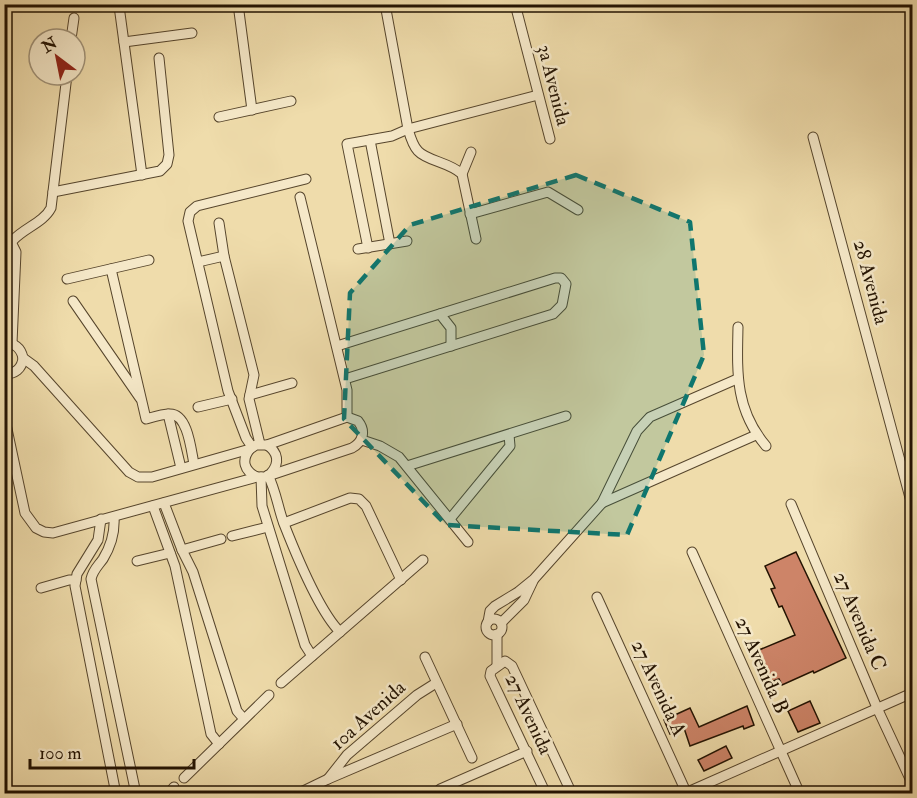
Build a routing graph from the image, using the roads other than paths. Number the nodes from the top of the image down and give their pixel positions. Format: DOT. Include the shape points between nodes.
graph roads {
  1 [pos="238,4"];
  2 [pos="384,4"];
  3 [pos="515,4"];
  4 [pos="119,6"];
  5 [pos="74,18"];
  6 [pos="73,27"];
  7 [pos="192,33"];
  8 [pos="124,42"];
  9 [pos="159,58"];
  10 [pos="66,87"];
  11 [pos="538,95"];
  12 [pos="291,101"];
  13 [pos="252,110"];
  14 [pos="219,117"];
  15 [pos="408,129"];
  16 [pos="813,137"];
  17 [pos="550,139"];
  18 [pos="370,140"];
  19 [pos="471,152"];
  20 [pos="462,174"];
  21 [pos="142,175"];
  22 [pos="306,179"];
  23 [pos="53,192"];
  24 [pos="300,197"];
  25 [pos="578,210"];
  26 [pos="470,214"];
  27 [pos="219,223"];
  28 [pos="476,239"];
  29 [pos="407,241"];
  30 [pos="12,244"];
  31 [pos="390,244"];
  32 [pos="224,256"];
  33 [pos="149,260"];
  34 [pos="4,261"];
  35 [pos="198,262"];
  36 [pos="111,269"];
  37 [pos="67,279"];
  38 [pos="73,301"];
  39 [pos="440,314"];
  40 [pos="738,327"];
  41 [pos="8,343"];
  42 [pos="337,346"];
  43 [pos="451,346"];
  44 [pos="23,358"];
  45 [pos="4,374"];
  46 [pos="345,379"];
  47 [pos="737,379"];
  48 [pos="292,383"];
  49 [pos="250,395"];
  50 [pos="232,399"];
  51 [pos="143,402"];
  52 [pos="198,407"];
  53 [pos="168,414"];
  54 [pos="4,415"];
  55 [pos="566,416"];
  56 [pos="347,417"];
  57 [pos="509,435"];
  58 [pos="756,435"];
  59 [pos="362,440"];
  60 [pos="257,446"];
  61 [pos="766,446"];
  62 [pos="194,464"];
  63 [pos="407,466"];
  64 [pos="181,468"];
  65 [pos="264,475"];
  66 [pos="164,503"];
  67 [pos="602,503"];
  68 [pos="791,504"];
  69 [pos="912,505"];
  70 [pos="153,506"];
  71 [pos="114,517"];
  72 [pos="101,519"];
  73 [pos="450,519"];
  74 [pos="284,523"];
  75 [pos="268,527"];
  76 [pos="232,536"];
  77 [pos="221,539"];
  78 [pos="468,542"];
  79 [pos="182,550"];
  80 [pos="692,552"];
  81 [pos="170,553"];
  82 [pos="423,560"];
  83 [pos="137,561"];
  84 [pos="534,579"];
  85 [pos="76,580"];
  86 [pos="401,580"];
  87 [pos="41,588"];
  88 [pos="597,597"];
  89 [pos="488,622"];
  90 [pos="501,623"];
  91 [pos="340,632"];
  92 [pos="497,634"];
  93 [pos="312,656"];
  94 [pos="424,657"];
  95 [pos="497,666"];
  96 [pos="436,683"];
  97 [pos="281,684"];
  98 [pos="912,693"];
  99 [pos="268,695"];
  100 [pos="878,710"];
  101 [pos="244,719"];
  102 [pos="457,724"];
  103 [pos="219,744"];
  104 [pos="527,751"];
  105 [pos="781,752"];
  106 [pos="472,758"];
  107 [pos="184,778"];
  108 [pos="328,779"];
  109 [pos="912,783"];
  110 [pos="440,789"];
  111 [pos="686,793"];
  112 [pos="116,794"];
  113 [pos="136,794"];
  114 [pos="297,794"];
  115 [pos="546,794"];
  116 [pos="572,794"];
  117 [pos="800,794"];
  1 -- 13 [label="street"];
  2 -- 15 [label="street"];
  3 -- 11 [label="street, 3a Avenida"];
  4 -- 8 [label="street"];
  5 -- 6 [label="street"];
  7 -- 8 [label="street"];
  8 -- 21 [label="street"];
  9 -- 21 [label="street" via="170,155 160,171"];
  10 -- 23 [label="street"];
  11 -- 15 [label="street"];
  11 -- 17 [label="street, 3a Avenida"];
  12 -- 13 [label="street"];
  13 -- 14 [label="street"];
  15 -- 18 [label="street"];
  15 -- 20 [label="street" via="418,152"];
  16 -- 69 [label="street, 28 Avenida"];
  18 -- 31 [label="street"];
  18 -- 31 [label="street" via="347,144 363,249"];
  19 -- 20 [label="street"];
  20 -- 26 [label="street"];
  21 -- 23 [label="street"];
  22 -- 35 [label="street" via="193,208 188,221"];
  23 -- 30 [label="street" via="48,214 22,231"];
  24 -- 42 [label="street"];
  25 -- 26 [label="street" via="548,192"];
  26 -- 28 [label="street"];
  27 -- 32 [label="street"];
  29 -- 31 [label="street"];
  30 -- 34 [label="street"];
  30 -- 41 [label="street" via="16,252"];
  32 -- 35 [label="street"];
  32 -- 49 [label="street" via="254,375"];
  33 -- 36 [label="street"];
  35 -- 50 [label="street"];
  36 -- 37 [label="street"];
  36 -- 51 [label="street"];
  38 -- 51 [label="street"];
  39 -- 42 [label="street"];
  39 -- 43 [label="street" via="451,328"];
  39 -- 43 [label="street" via="555,278 566,284 562,305 556,313"];
  40 -- 47 [label="street"];
  41 -- 44 [label="street" via="18,347"];
  42 -- 46 [label="street"];
  43 -- 46 [label="street"];
  44 -- 45 [label="street" via="18,369"];
  44 -- 64 [label="street" via="133,475 147,478"];
  46 -- 56 [label="street"];
  47 -- 58 [label="street"];
  47 -- 67 [label="street" via="650,417 637,431"];
  48 -- 49 [label="street"];
  49 -- 60 [label="street"];
  50 -- 52 [label="street"];
  50 -- 60 [label="street" via="246,438"];
  51 -- 53 [label="street" via="146,419"];
  53 -- 62 [label="street" via="183,422"];
  53 -- 64 [label="street"];
  54 -- 72 [label="street" via="25,513 33,526 53,533"];
  55 -- 57 [label="street"];
  56 -- 59 [label="street" via="361,425"];
  56 -- 60 [label="street"];
  57 -- 63 [label="street"];
  57 -- 73 [label="street" via="510,446"];
  58 -- 61 [label="street"];
  58 -- 67 [label="street"];
  59 -- 63 [label="street" via="380,446"];
  59 -- 65 [label="street" via="352,448"];
  60 -- 62 [label="street"];
  60 -- 65 [label="street" via="244,459 250,473"];
  60 -- 65 [label="street" via="275,452 277,459 276,467"];
  62 -- 64 [label="street"];
  63 -- 73 [label="street"];
  65 -- 66 [label="street"];
  65 -- 74 [label="street" via="273,486"];
  65 -- 75 [label="street" via="262,506"];
  66 -- 70 [label="street"];
  66 -- 79 [label="street"];
  67 -- 84 [label="street"];
  68 -- 100 [label="street, 27 Avenida C"];
  70 -- 71 [label="street"];
  70 -- 81 [label="street"];
  71 -- 72 [label="street"];
  71 -- 113 [label="street" via="110,545 92,579"];
  72 -- 85 [label="street" via="96,545"];
  73 -- 78 [label="street"];
  74 -- 86 [label="street" via="350,498 358,499 366,506"];
  74 -- 91 [label="street" via="318,599"];
  75 -- 76 [label="street"];
  75 -- 93 [label="street" via="305,645"];
  77 -- 79 [label="street"];
  79 -- 101 [label="street" via="194,572 237,711"];
  80 -- 105 [label="street, 27 Avenida B"];
  81 -- 83 [label="street"];
  81 -- 103 [label="street" via="211,734"];
  82 -- 86 [label="street"];
  84 -- 89 [label="street" via="495,606"];
  84 -- 90 [label="street" via="524,600"];
  85 -- 87 [label="street"];
  85 -- 112 [label="street"];
  86 -- 91 [label="street"];
  88 -- 111 [label="street, 27 Avenida A"];
  89 -- 90 [label="street" via="495,619"];
  89 -- 92 [label="street" via="487,632"];
  90 -- 92 [label="street"];
  91 -- 93 [label="street"];
  92 -- 95 [label="street"];
  93 -- 97 [label="street"];
  94 -- 96 [label="street"];
  95 -- 104 [label="street, 27 Avenida" via="490,676"];
  95 -- 116 [label="street, 27 Avenida" via="505,661 512,666"];
  96 -- 102 [label="street"];
  96 -- 108 [label="street, 10a Avenida" via="347,755"];
  98 -- 100 [label="street"];
  99 -- 101 [label="street"];
  100 -- 105 [label="street"];
  100 -- 109 [label="street, 27 Avenida C"];
  101 -- 103 [label="street"];
  102 -- 106 [label="street"];
  102 -- 108 [label="street, 10a Avenida"];
  103 -- 107 [label="street"];
  104 -- 110 [label="street"];
  104 -- 115 [label="street, 27 Avenida"];
  105 -- 111 [label="street"];
  105 -- 117 [label="street, 27 Avenida B"];
  108 -- 114 [label="street, 10a Avenida"];
}
